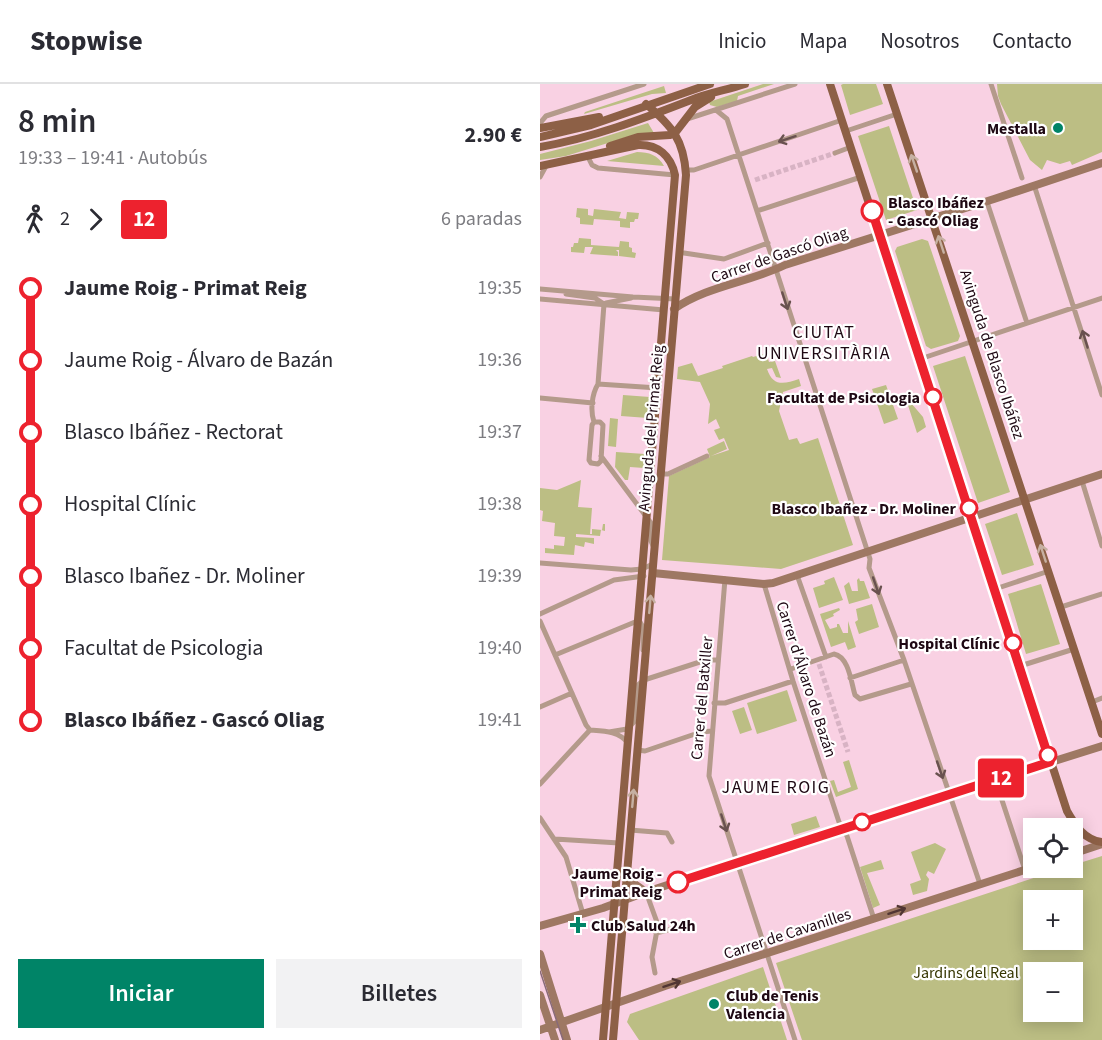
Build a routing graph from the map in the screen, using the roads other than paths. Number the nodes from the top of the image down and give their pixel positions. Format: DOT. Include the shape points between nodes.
graph roads {
  1 [pos="618,84"];
  2 [pos="644,84"];
  3 [pos="708,84"];
  4 [pos="745,84"];
  5 [pos="795,84"];
  6 [pos="824,84"];
  7 [pos="887,84"];
  8 [pos="991,84"];
  9 [pos="831,88"];
  10 [pos="617,93"];
  11 [pos="719,93"];
  12 [pos="646,104"];
  13 [pos="716,110"];
  14 [pos="623,112"];
  15 [pos="658,114"];
  16 [pos="897,114"];
  17 [pos="685,120"];
  18 [pos="842,120"];
  19 [pos="540,123"];
  20 [pos="540,128"];
  21 [pos="846,131"];
  22 [pos="675,133"];
  23 [pos="540,137"];
  24 [pos="540,147"];
  25 [pos="851,147"];
  26 [pos="835,153"];
  27 [pos="739,155"];
  28 [pos="588,157"];
  29 [pos="1102,163"];
  30 [pos="544,165"];
  31 [pos="686,170"];
  32 [pos="675,175"];
  33 [pos="540,177"];
  34 [pos="861,177"];
  35 [pos="1022,178"];
  36 [pos="755,180"];
  37 [pos="748,183"];
  38 [pos="1034,185"];
  39 [pos="987,202"];
  40 [pos="757,211"];
  41 [pos="933,219"];
  42 [pos="879,234"];
  43 [pos="670,237"];
  44 [pos="768,243"];
  45 [pos="682,252"];
  46 [pos="776,270"];
  47 [pos="540,289"];
  48 [pos="562,291"];
  49 [pos="633,297"];
  50 [pos="1102,298"];
  51 [pos="540,299"];
  52 [pos="665,299"];
  53 [pos="675,299"];
  54 [pos="687,299"];
  55 [pos="604,304"];
  56 [pos="1074,307"];
  57 [pos="674,309"];
  58 [pos="664,312"];
  59 [pos="1027,323"];
  60 [pos="973,341"];
  61 [pos="920,359"];
  62 [pos="598,384"];
  63 [pos="658,388"];
  64 [pos="1102,395"];
  65 [pos="540,398"];
  66 [pos="593,403"];
  67 [pos="594,422"];
  68 [pos="601,456"];
  69 [pos="707,456"];
  70 [pos="662,474"];
  71 [pos="1102,474"];
  72 [pos="1082,481"];
  73 [pos="649,496"];
  74 [pos="634,499"];
  75 [pos="1025,499"];
  76 [pos="647,516"];
  77 [pos="972,518"];
  78 [pos="1102,546"];
  79 [pos="654,549"];
  80 [pos="867,552"];
  81 [pos="540,562"];
  82 [pos="612,568"];
  83 [pos="653,568"];
  84 [pos="1049,572"];
  85 [pos="642,573"];
  86 [pos="797,575"];
  87 [pos="725,579"];
  88 [pos="614,580"];
  89 [pos="764,584"];
  90 [pos="995,589"];
  91 [pos="1102,594"];
  92 [pos="1061,607"];
  93 [pos="540,614"];
  94 [pos="540,621"];
  95 [pos="638,622"];
  96 [pos="1074,649"];
  97 [pos="555,655"];
  98 [pos="645,656"];
  99 [pos="826,657"];
  100 [pos="717,660"];
  101 [pos="904,660"];
  102 [pos="1020,666"];
  103 [pos="791,669"];
  104 [pos="850,678"];
  105 [pos="644,680"];
  106 [pos="793,681"];
  107 [pos="911,684"];
  108 [pos="572,693"];
  109 [pos="1102,698"];
  110 [pos="1092,702"];
  111 [pos="714,703"];
  112 [pos="540,707"];
  113 [pos="629,728"];
  114 [pos="590,730"];
  115 [pos="712,731"];
  116 [pos="609,732"];
  117 [pos="1102,734"];
  118 [pos="628,743"];
  119 [pos="1102,747"];
  120 [pos="637,750"];
  121 [pos="1050,762"];
  122 [pos="995,780"];
  123 [pos="540,784"];
  124 [pos="948,794"];
  125 [pos="540,818"];
  126 [pos="842,828"];
  127 [pos="630,830"];
  128 [pos="555,839"];
  129 [pos="672,842"];
  130 [pos="619,843"];
  131 [pos="1102,843"];
  132 [pos="1083,850"];
  133 [pos="737,863"];
  134 [pos="1023,864"];
  135 [pos="1023,871"];
  136 [pos="626,878"];
  137 [pos="980,884"];
  138 [pos="646,892"];
  139 [pos="625,899"];
  140 [pos="614,903"];
  141 [pos="583,914"];
  142 [pos="874,919"];
  143 [pos="692,924"];
  144 [pos="540,926"];
  145 [pos="657,933"];
  146 [pos="767,953"];
  147 [pos="540,954"];
  148 [pos="655,973"];
  149 [pos="540,995"];
  150 [pos="616,1004"];
  151 [pos="606,1009"];
  152 [pos="562,1023"];
  153 [pos="551,1027"];
  154 [pos="540,1030"];
  155 [pos="555,1040"];
  156 [pos="567,1040"];
  157 [pos="603,1040"];
  158 [pos="614,1040"];
  159 [pos="795,1040"];
  1 -- 10 [label="street"];
  2 -- 10 [label="street"];
  3 -- 12 [label="main road"];
  4 -- 11 [label="main road"];
  5 -- 13 [label="street"];
  6 -- 9 [label="street"];
  7 -- 16 [label="main road, Avinguda de Blasco Ibáñez"];
  8 -- 35 [label="street"];
  9 -- 18 [label="main road"];
  10 -- 19 [label="street" via="546,116"];
  11 -- 15 [label="main road" via="692,99"];
  11 -- 17 [label="main road" via="695,107"];
  12 -- 14 [label="main road"];
  12 -- 15 [label="main road, Avinguda del Primat Reig"];
  13 -- 17 [label="street"];
  13 -- 27 [label="street" via="727,119"];
  14 -- 20 [label="main road"];
  14 -- 23 [label="main road" via="591,125"];
  15 -- 22 [label="main road, Avinguda del Primat Reig"];
  15 -- 24 [label="main road"];
  16 -- 21 [label="street"];
  41 -- 16 [label="main road, Avinguda de Blasco Ibáñez, one-way"];
  17 -- 22 [label="main road"];
  18 -- 21 [label="main road"];
  18 -- 27 [label="street, one-way"];
  21 -- 25 [label="main road"];
  22 -- 28 [label="main road" via="638,137"];
  22 -- 31 [label="main road, Avinguda del Primat Reig"];
  25 -- 26 [label="street"];
  25 -- 34 [label="main road"];
  27 -- 31 [label="street"];
  27 -- 37 [label="street"];
  28 -- 30 [label="main road"];
  28 -- 32 [label="street" via="598,168"];
  28 -- 32 [label="main road" via="649,146 668,158"];
  29 -- 38 [label="street"];
  30 -- 33 [label="street"];
  31 -- 45 [label="main road, Avinguda del Primat Reig"];
  32 -- 43 [label="main road, Avinguda del Primat Reig"];
  34 -- 40 [label="street"];
  34 -- 42 [label="main road"];
  36 -- 37 [label="street"];
  37 -- 40 [label="street"];
  38 -- 39 [label="street"];
  38 -- 56 [label="street"];
  39 -- 41 [label="street"];
  39 -- 59 [label="street"];
  40 -- 44 [label="street"];
  41 -- 42 [label="street"];
  60 -- 41 [label="main road, Avinguda de Blasco Ibáñez, one-way"];
  42 -- 46 [label="street, Carrer de Gascó Oliag"];
  42 -- 61 [label="main road"];
  43 -- 45 [label="main road"];
  43 -- 52 [label="main road, Avinguda del Primat Reig"];
  44 -- 45 [label="street" via="724,259"];
  44 -- 46 [label="street"];
  45 -- 53 [label="main road, Avinguda del Primat Reig"];
  46 -- 54 [label="street, Carrer de Gascó Oliag"];
  46 -- 80 [label="street, one-way"];
  47 -- 48 [label="street"];
  48 -- 49 [label="street"];
  48 -- 55 [label="street" via="595,298"];
  49 -- 52 [label="street"];
  49 -- 55 [label="street"];
  50 -- 56 [label="street"];
  51 -- 55 [label="street"];
  52 -- 53 [label="street"];
  52 -- 58 [label="main road, Avinguda del Primat Reig"];
  53 -- 54 [label="street, Carrer de Gascó Oliag"];
  53 -- 57 [label="main road, Avinguda del Primat Reig"];
  54 -- 57 [label="street, Carrer de Gascó Oliag"];
  55 -- 58 [label="street"];
  55 -- 62 [label="street"];
  56 -- 59 [label="street"];
  64 -- 56 [label="street, one-way"];
  57 -- 58 [label="street"];
  57 -- 70 [label="main road, Avinguda del Primat Reig"];
  58 -- 63 [label="main road, Avinguda del Primat Reig"];
  59 -- 60 [label="street"];
  60 -- 61 [label="street"];
  60 -- 75 [label="main road, Avinguda de Blasco Ibáñez"];
  61 -- 77 [label="main road"];
  62 -- 63 [label="street"];
  62 -- 66 [label="street"];
  63 -- 73 [label="main road, Avinguda del Primat Reig"];
  65 -- 66 [label="street"];
  66 -- 67 [label="street"];
  67 -- 68 [label="street" via="603,425"];
  67 -- 68 [label="street" via="590,462 600,463"];
  68 -- 74 [label="street"];
  69 -- 70 [label="street"];
  70 -- 79 [label="main road, Avinguda del Primat Reig"];
  71 -- 72 [label="street"];
  72 -- 75 [label="street"];
  72 -- 78 [label="street"];
  73 -- 74 [label="street" via="642,501"];
  73 -- 76 [label="main road, Avinguda del Primat Reig"];
  74 -- 76 [label="street"];
  75 -- 77 [label="street"];
  84 -- 75 [label="main road, Avinguda de Blasco Ibáñez, one-way"];
  76 -- 79 [label="street, Avinguda del Primat Reig"];
  76 -- 85 [label="main road, Avinguda del Primat Reig"];
  77 -- 80 [label="street"];
  77 -- 90 [label="main road"];
  79 -- 83 [label="main road, Avinguda del Primat Reig"];
  80 -- 86 [label="street"];
  80 -- 101 [label="street, one-way" via="872,576"];
  81 -- 82 [label="street"];
  82 -- 85 [label="street"];
  82 -- 88 [label="street" via="618,574"];
  83 -- 85 [label="street"];
  83 -- 87 [label="street"];
  98 -- 83 [label="main road, Avinguda del Primat Reig, one-way"];
  84 -- 90 [label="street"];
  84 -- 92 [label="main road, Avinguda de Blasco Ibáñez"];
  85 -- 88 [label="street"];
  85 -- 95 [label="main road, Avinguda del Primat Reig"];
  86 -- 89 [label="street"];
  86 -- 99 [label="street"];
  87 -- 89 [label="street"];
  87 -- 100 [label="street, Carrer del Batxiller"];
  88 -- 93 [label="street"];
  89 -- 103 [label="street, Carrer d'Álvaro de Bazán"];
  90 -- 102 [label="main road"];
  91 -- 92 [label="street"];
  92 -- 96 [label="main road, Avinguda de Blasco Ibáñez"];
  94 -- 97 [label="street"];
  95 -- 97 [label="street"];
  95 -- 98 [label="street, Avinguda del Primat Reig" via="644,627"];
  95 -- 113 [label="main road, Avinguda del Primat Reig"];
  96 -- 102 [label="street"];
  96 -- 110 [label="main road, Avinguda de Blasco Ibáñez"];
  97 -- 108 [label="street"];
  98 -- 105 [label="main road, Avinguda del Primat Reig"];
  99 -- 103 [label="street"];
  99 -- 104 [label="street" via="841,657"];
  100 -- 105 [label="street"];
  100 -- 111 [label="street, Carrer del Batxiller"];
  101 -- 104 [label="street"];
  101 -- 107 [label="street"];
  102 -- 121 [label="main road"];
  103 -- 106 [label="street, Carrer d'Álvaro de Bazán"];
  104 -- 107 [label="street" via="860,699"];
  105 -- 113 [label="street, Avinguda del Primat Reig" via="638,685 634,722"];
  105 -- 120 [label="main road, Avinguda del Primat Reig"];
  106 -- 111 [label="street"];
  106 -- 126 [label="street, Carrer d'Álvaro de Bazán"];
  107 -- 124 [label="street, one-way"];
  108 -- 112 [label="street"];
  108 -- 114 [label="street"];
  109 -- 110 [label="street"];
  110 -- 117 [label="main road, Avinguda de Blasco Ibáñez"];
  111 -- 115 [label="street, Carrer del Batxiller"];
  113 -- 116 [label="street"];
  113 -- 118 [label="main road, Avinguda del Primat Reig"];
  114 -- 116 [label="street"];
  114 -- 123 [label="street"];
  115 -- 120 [label="street"];
  115 -- 133 [label="street, Carrer del Batxiller, one-way" via="709,776"];
  116 -- 118 [label="street"];
  118 -- 130 [label="main road, Avinguda del Primat Reig"];
  119 -- 121 [label="street"];
  127 -- 120 [label="main road, Avinguda del Primat Reig, one-way"];
  121 -- 122 [label="street"];
  121 -- 131 [label="main road" via="1073,822 1086,836"];
  122 -- 124 [label="street"];
  122 -- 134 [label="street"];
  124 -- 126 [label="street"];
  124 -- 137 [label="street"];
  125 -- 128 [label="street"];
  126 -- 133 [label="street"];
  126 -- 142 [label="street, Carrer d'Álvaro de Bazán"];
  127 -- 129 [label="street" via="667,833"];
  127 -- 136 [label="main road, Avinguda del Primat Reig"];
  128 -- 130 [label="street"];
  128 -- 141 [label="street" via="566,857"];
  130 -- 136 [label="main road"];
  130 -- 140 [label="main road, Avinguda del Primat Reig"];
  131 -- 132 [label="street"];
  133 -- 138 [label="street"];
  133 -- 146 [label="street, Carrer del Batxiller"];
  135 -- 137 [label="street, Carrer de Cavanilles"];
  136 -- 138 [label="street"];
  136 -- 139 [label="main road, Avinguda del Primat Reig"];
  142 -- 137 [label="street, Carrer de Cavanilles, one-way"];
  138 -- 139 [label="street"];
  138 -- 145 [label="street" via="658,925"];
  139 -- 140 [label="street"];
  139 -- 150 [label="main road, Avinguda del Primat Reig"];
  140 -- 141 [label="street"];
  140 -- 151 [label="main road, Avinguda del Primat Reig"];
  141 -- 144 [label="street"];
  142 -- 146 [label="street, Carrer de Cavanilles"];
  143 -- 145 [label="street"];
  145 -- 148 [label="street" via="651,960"];
  150 -- 146 [label="street, Carrer de Cavanilles, one-way"];
  146 -- 159 [label="street, Carrer del Batxiller"];
  147 -- 152 [label="street"];
  149 -- 153 [label="street"];
  150 -- 151 [label="street, Carrer de Cavanilles"];
  150 -- 158 [label="main road, Avinguda del Primat Reig"];
  151 -- 152 [label="street, Carrer de Cavanilles"];
  151 -- 157 [label="main road, Avinguda del Primat Reig"];
  152 -- 153 [label="street, Carrer de Cavanilles"];
  152 -- 156 [label="street"];
  153 -- 154 [label="street, Carrer de Cavanilles"];
  153 -- 155 [label="street"];
}
